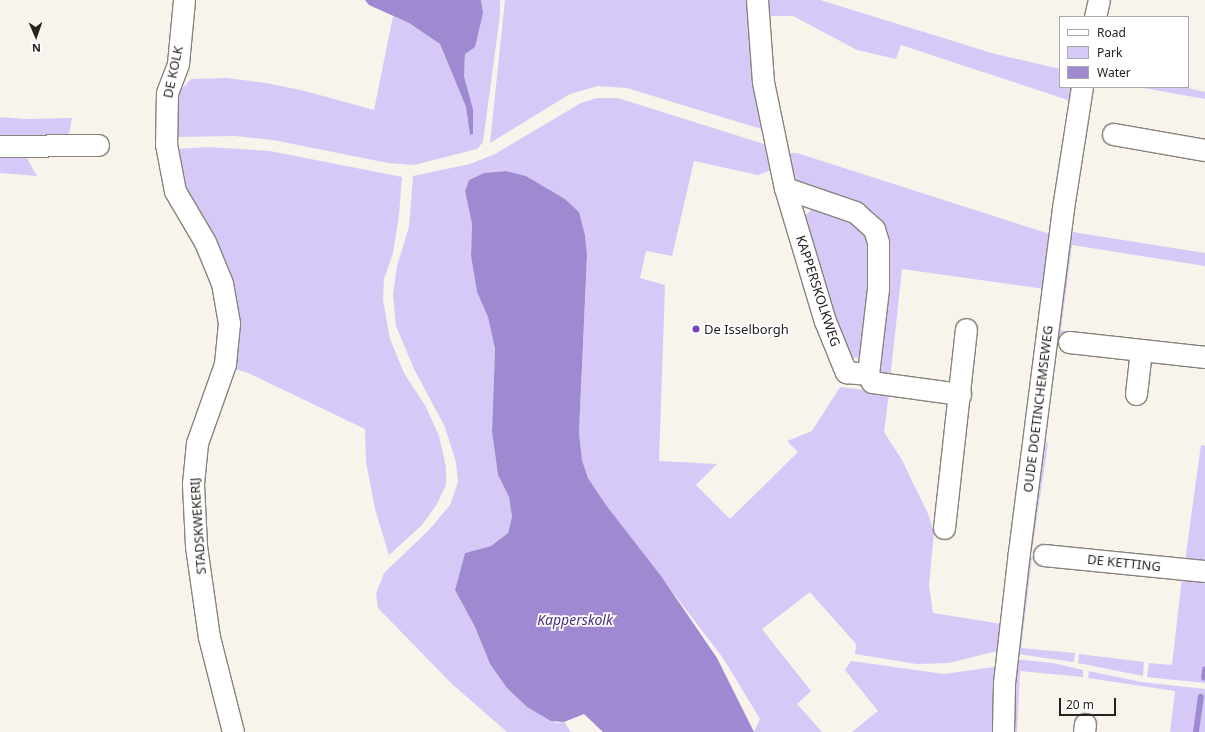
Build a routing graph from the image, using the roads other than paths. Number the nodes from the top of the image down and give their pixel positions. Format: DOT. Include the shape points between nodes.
graph roads {
  1 [pos="184,0"];
  2 [pos="757,0"];
  3 [pos="1099,0"];
  4 [pos="1095,16"];
  5 [pos="1082,88"];
  6 [pos="1113,134"];
  7 [pos="166,144"];
  8 [pos="98,145"];
  9 [pos="0,146"];
  10 [pos="1205,150"];
  11 [pos="785,188"];
  12 [pos="966,330"];
  13 [pos="1069,342"];
  14 [pos="1141,350"];
  15 [pos="1205,357"];
  16 [pos="868,374"];
  17 [pos="960,394"];
  18 [pos="1136,394"];
  19 [pos="944,528"];
  20 [pos="1044,555"];
  21 [pos="1205,571"];
  22 [pos="233,732"];
  23 [pos="1002,732"];
  1 -- 7 [label="street, DE KOLK" via="178,64 166,93"];
  2 -- 11 [label="street, KAPPERSKOLKWEG" via="763,82"];
  3 -- 4 [label="street"];
  5 -- 23 [label="street, OUDE DOETINCHEMSEWEG" via="1062,213 1019,552 1004,683"];
  6 -- 10 [label="street"];
  7 -- 22 [label="street, STADSKWEKERIJ" via="175,191 205,242 219,276 229,323 225,364 197,443 193,484 196,546 209,637"];
  8 -- 9 [label="street"];
  11 -- 16 [label="street, KAPPERSKOLKWEG" via="825,321 842,366 846,372"];
  11 -- 16 [label="street" via="855,212 874,229 878,242 878,289"];
  12 -- 17 [label="street"];
  13 -- 14 [label="street"];
  14 -- 15 [label="street"];
  14 -- 18 [label="street"];
  16 -- 17 [label="street, KAPPERSKOLKWEG" via="872,382"];
  17 -- 19 [label="street"];
  20 -- 21 [label="street, DE KETTING"];
}
